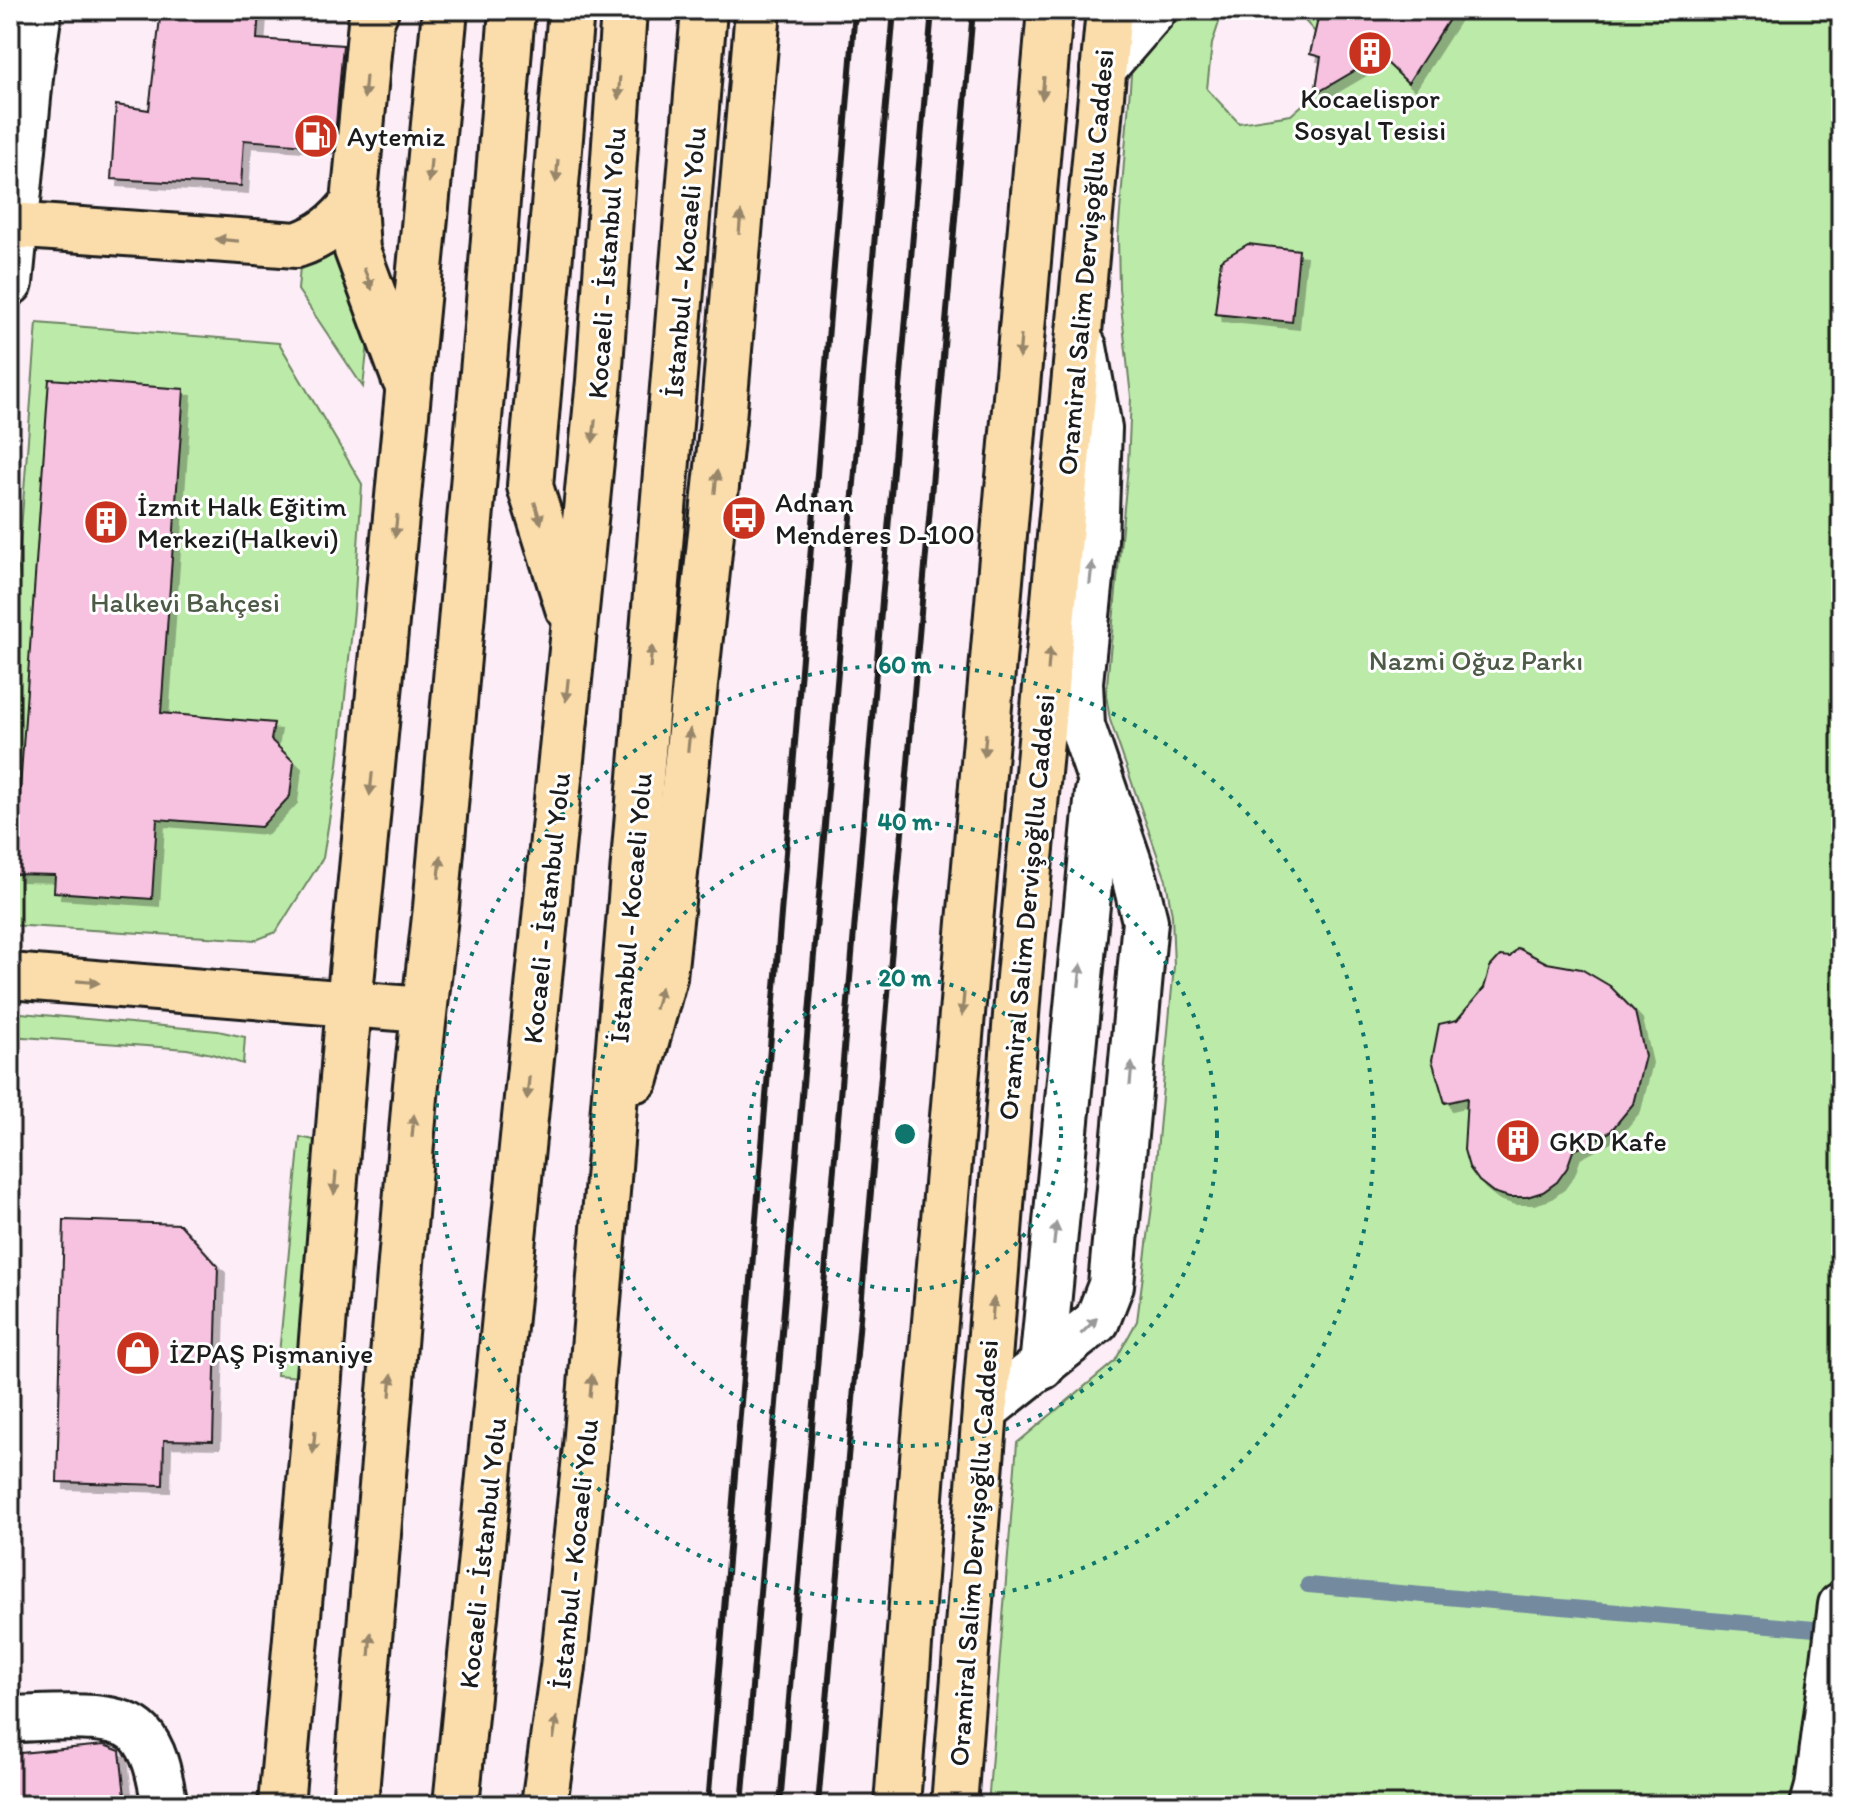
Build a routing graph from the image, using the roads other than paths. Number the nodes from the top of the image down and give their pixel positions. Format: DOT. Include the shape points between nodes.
graph roads {
  1 [pos="39,10"];
  2 [pos="376,10"];
  3 [pos="445,10"];
  4 [pos="512,10"];
  5 [pos="571,10"];
  6 [pos="624,10"];
  7 [pos="704,10"];
  8 [pos="758,10"];
  9 [pos="1050,10"];
  10 [pos="1109,10"];
  11 [pos="1154,10"];
  12 [pos="1103,69"];
  13 [pos="354,203"];
  14 [pos="12,225"];
  15 [pos="10,283"];
  16 [pos="1080,322"];
  17 [pos="409,391"];
  18 [pos="574,627"];
  19 [pos="1099,779"];
  20 [pos="10,976"];
  21 [pos="349,1004"];
  22 [pos="423,1010"];
  23 [pos="608,1181"];
  24 [pos="1042,1367"];
  25 [pos="985,1410"];
  26 [pos="1841,1605"];
  27 [pos="366,1688"];
  28 [pos="10,1719"];
  29 [pos="165,1805"];
  30 [pos="281,1805"];
  31 [pos="355,1805"];
  32 [pos="384,1805"];
  33 [pos="456,1805"];
  34 [pos="544,1805"];
  35 [pos="897,1805"];
  36 [pos="954,1805"];
  37 [pos="1813,1805"];
  1 -- 14 [label="street"];
  2 -- 13 [label="main road, one-way"];
  3 -- 17 [label="main road, one-way"];
  22 -- 4 [label="main road, one-way"];
  5 -- 18 [label="main road, one-way" via="530,486"];
  6 -- 18 [label="main road, Kocaeli - İstanbul Yolu, one-way" via="599,381"];
  23 -- 7 [label="main road, İstanbul - Kocaeli Yolu, one-way"];
  23 -- 8 [label="main road, one-way" via="664,977 723,420"];
  9 -- 35 [label="main road, Oramiral Salim Dervişoğllu Caddesi, one-way"];
  10 -- 12 [label="main road, Oramiral Salim Dervişoğllu Caddesi"];
  11 -- 12 [label="street"];
  12 -- 16 [label="main road, Oramiral Salim Dervişoğllu Caddesi"];
  13 -- 14 [label="main road, one-way" via="337,225 297,245"];
  13 -- 17 [label="main road, one-way" via="357,250"];
  14 -- 15 [label="street"];
  19 -- 16 [label="street, one-way" via="1082,726 1080,682 1095,540 1099,428"];
  25 -- 16 [label="main road, Oramiral Salim Dervişoğllu Caddesi, one-way"];
  17 -- 21 [label="main road, one-way"];
  18 -- 33 [label="main road, Kocaeli - İstanbul Yolu, one-way"];
  24 -- 19 [label="street, one-way"];
  24 -- 19 [label="street, one-way" via="1097,1321 1111,1285 1145,921"];
  20 -- 21 [label="main road, one-way"];
  21 -- 22 [label="main road"];
  21 -- 30 [label="main road, one-way"];
  27 -- 22 [label="main road, one-way"];
  34 -- 23 [label="main road, İstanbul - Kocaeli Yolu, one-way" via="586,1447"];
  24 -- 25 [label="street"];
  25 -- 36 [label="main road, Oramiral Salim Dervişoğllu Caddesi"];
  26 -- 37 [label="street"];
  27 -- 31 [label="main road"];
  27 -- 32 [label="main road"];
  28 -- 29 [label="street" via="122,1722 139,1733 151,1751"];
}
